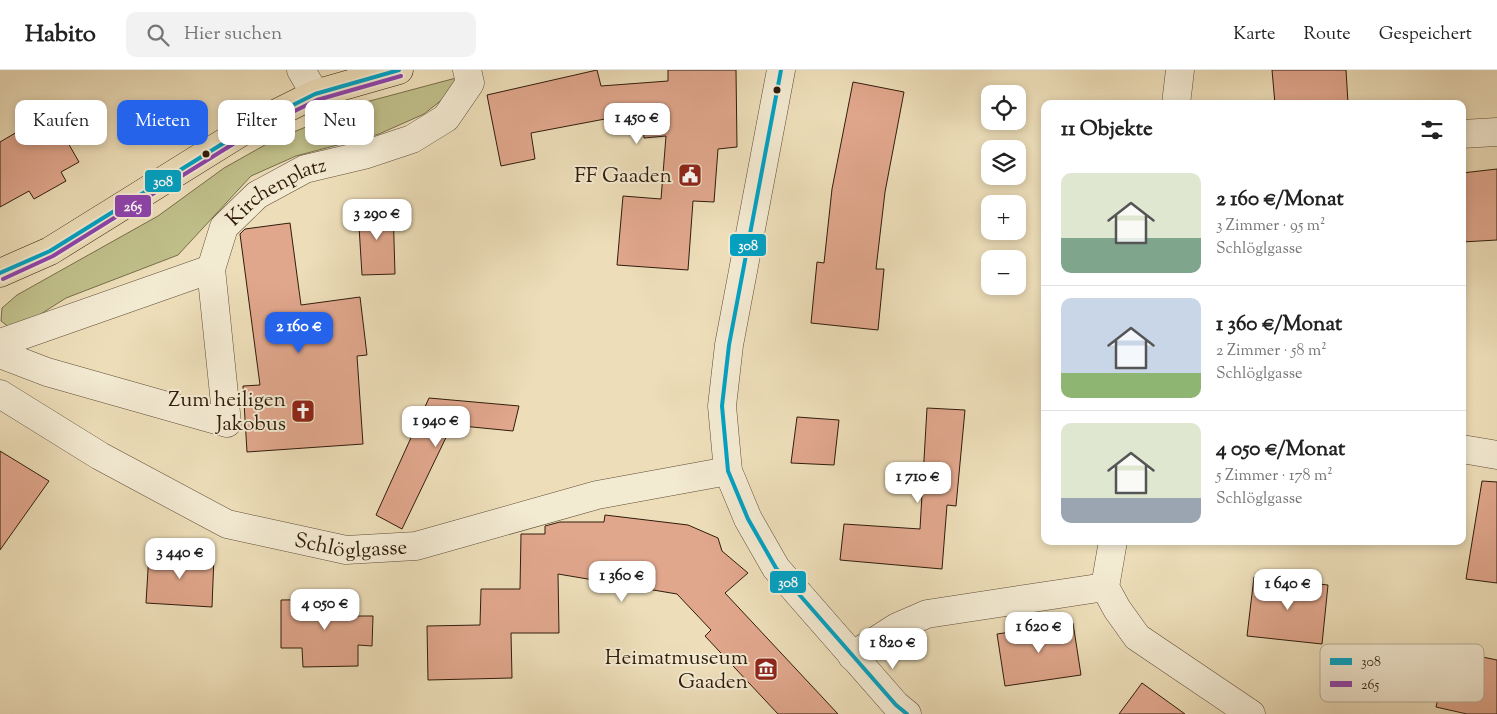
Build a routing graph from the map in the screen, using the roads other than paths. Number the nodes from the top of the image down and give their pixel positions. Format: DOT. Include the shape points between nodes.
graph roads {
  1 [pos="301,70"];
  2 [pos="399,70"];
  3 [pos="468,70"];
  4 [pos="781,70"];
  5 [pos="1180,70"];
  6 [pos="356,76"];
  7 [pos="315,94"];
  8 [pos="1176,100"];
  9 [pos="1497,132"];
  10 [pos="1466,134"];
  11 [pos="211,270"];
  12 [pos="0,274"];
  13 [pos="0,343"];
  14 [pos="0,354"];
  15 [pos="0,394"];
  16 [pos="1466,450"];
  17 [pos="1497,455"];
  18 [pos="728,471"];
  19 [pos="1112,545"];
  20 [pos="1105,587"];
  21 [pos="852,656"];
  22 [pos="907,714"];
  23 [pos="1251,714"];
  1 -- 7 [label="street"];
  2 -- 6 [label="main road"];
  3 -- 11 [label="street, Kirchenplatz" via="470,83 446,118 412,139 305,169 257,195 224,227"];
  4 -- 18 [label="street" via="729,345 722,406"];
  5 -- 8 [label="street"];
  6 -- 7 [label="main road"];
  7 -- 12 [label="main road" via="243,131 50,251"];
  9 -- 10 [label="street"];
  11 -- 13 [label="street"];
  11 -- 14 [label="street" via="227,423 47,372"];
  15 -- 18 [label="street, Schlöglgasse" via="100,456 227,524 346,550 416,546 597,495"];
  16 -- 17 [label="street"];
  18 -- 21 [label="street" via="748,519 776,568"];
  19 -- 20 [label="street"];
  20 -- 21 [label="street" via="927,614 897,627"];
  20 -- 23 [label="street" via="1137,637"];
  21 -- 22 [label="street"];
}
